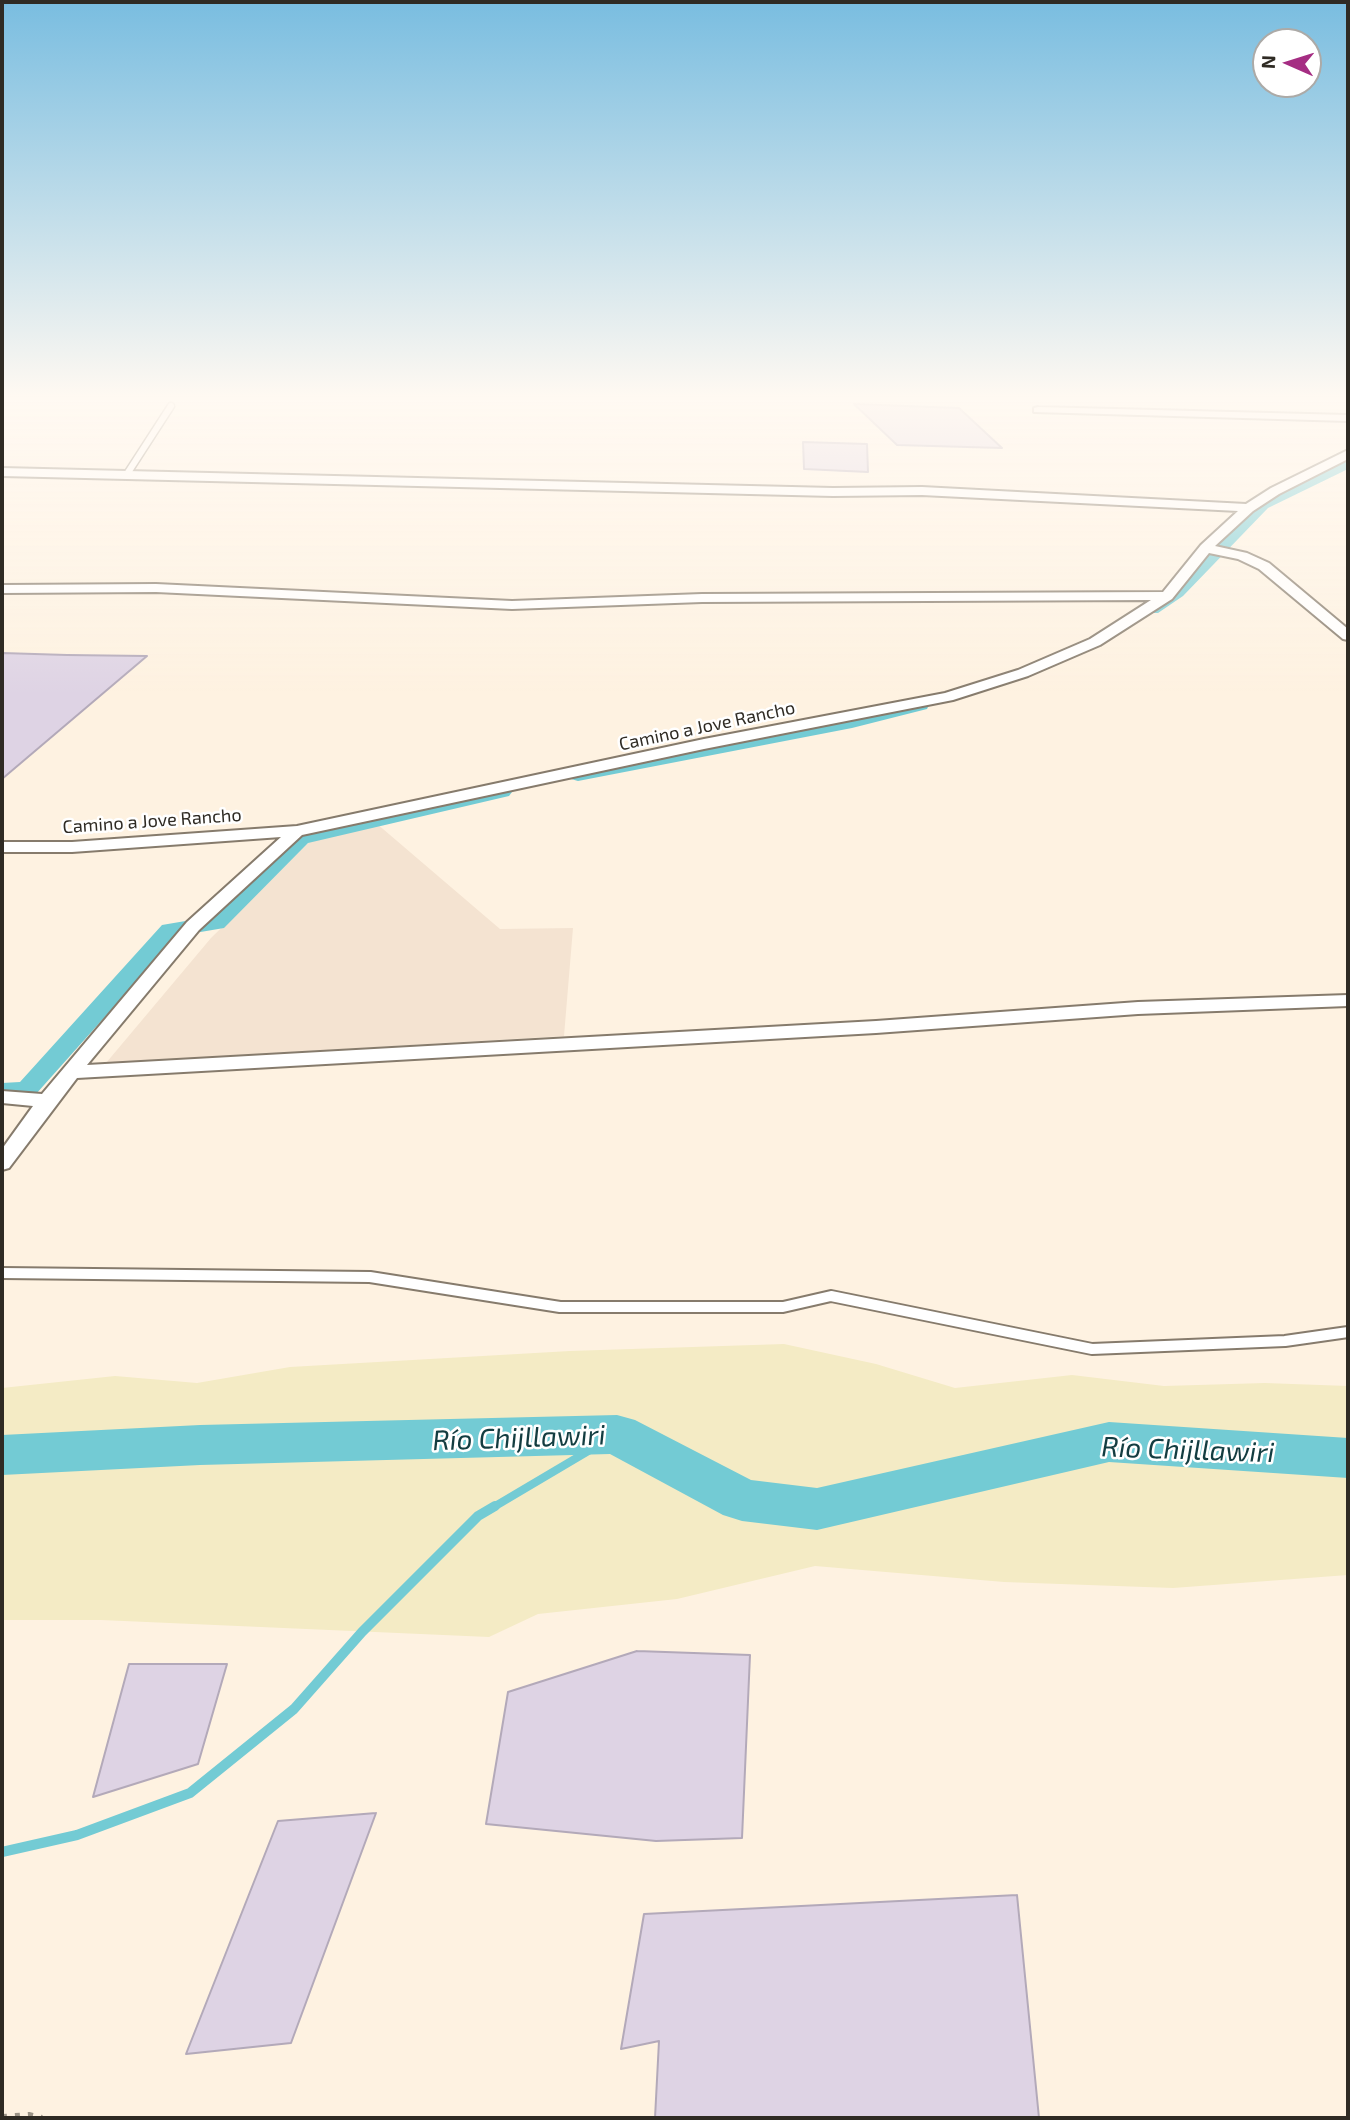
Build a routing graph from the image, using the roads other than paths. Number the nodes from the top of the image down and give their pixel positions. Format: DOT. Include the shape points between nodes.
graph roads {
  1 [pos="1055,498"];
  2 [pos="1264,498"];
  3 [pos="1249,508"];
  4 [pos="1206,548"];
  5 [pos="2,589"];
  6 [pos="1167,596"];
  7 [pos="1348,636"];
  8 [pos="297,831"];
  9 [pos="2,847"];
  10 [pos="1348,1002"];
  11 [pos="72,1072"];
  12 [pos="2,1097"];
  13 [pos="47,1101"];
  14 [pos="2,1163"];
  15 [pos="2,1273"];
  16 [pos="1348,1332"];
  1 -- 3 [label="street"];
  2 -- 3 [label="street, Camino a Jove Rancho"];
  3 -- 4 [label="street, Camino a Jove Rancho"];
  4 -- 6 [label="street, Camino a Jove Rancho"];
  4 -- 7 [label="street" via="1264,566"];
  5 -- 6 [label="street" via="156,588 512,605 702,598"];
  6 -- 8 [label="street, Camino a Jove Rancho" via="1095,642 1023,673 948,697"];
  8 -- 9 [label="street, Camino a Jove Rancho" via="72,847"];
  8 -- 11 [label="street" via="193,926"];
  10 -- 11 [label="street" via="1138,1009"];
  11 -- 13 [label="street"];
  12 -- 13 [label="street"];
  13 -- 14 [label="street"];
  15 -- 16 [label="lane" via="370,1277 560,1307 783,1307 831,1296 1092,1349 1286,1341"];
}
